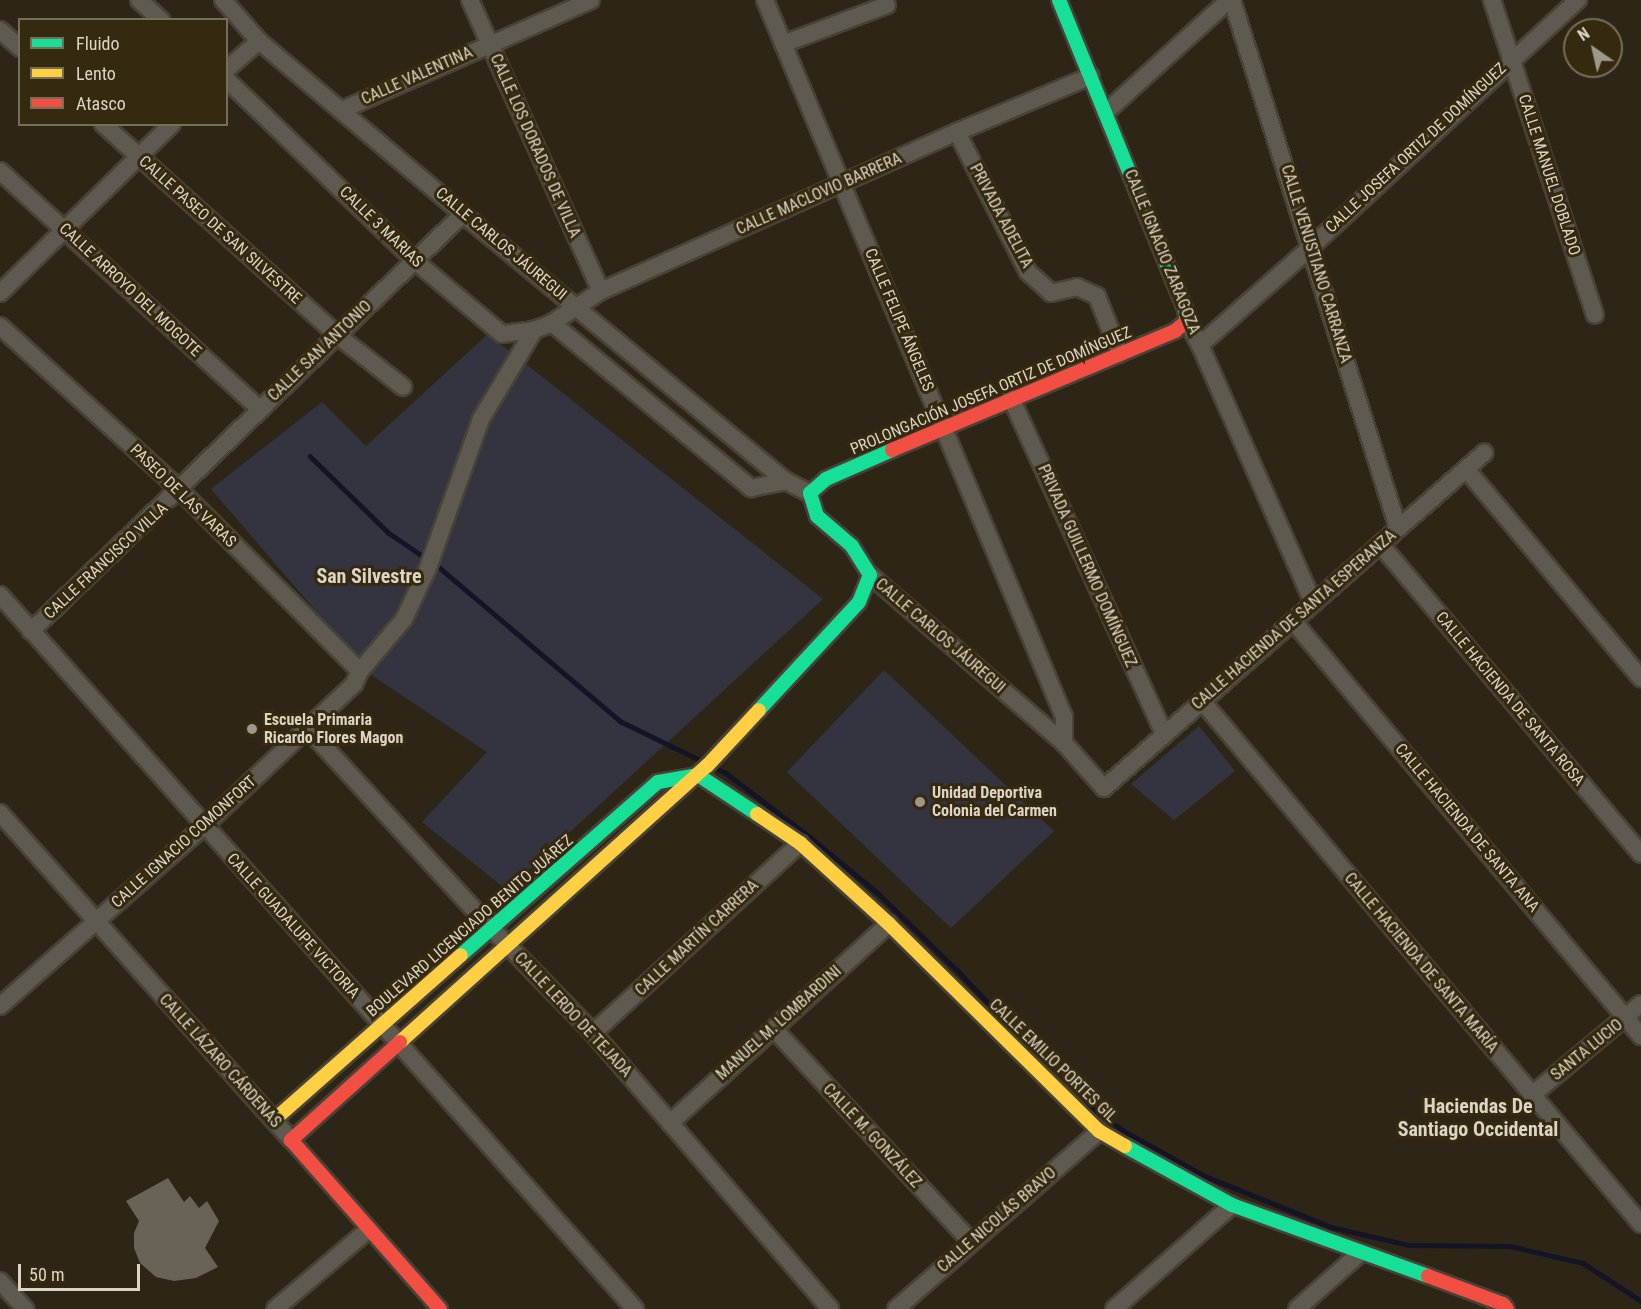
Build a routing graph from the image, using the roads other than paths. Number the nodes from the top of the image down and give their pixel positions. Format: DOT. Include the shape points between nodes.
graph roads {
  1 [pos="139,0"];
  2 [pos="223,0"];
  3 [pos="470,0"];
  4 [pos="591,0"];
  5 [pos="765,0"];
  6 [pos="1059,0"];
  7 [pos="1230,0"];
  8 [pos="1492,0"];
  9 [pos="1578,0"];
  10 [pos="887,5"];
  11 [pos="159,18"];
  12 [pos="0,30"];
  13 [pos="259,41"];
  14 [pos="489,44"];
  15 [pos="783,44"];
  16 [pos="18,46"];
  17 [pos="1512,59"];
  18 [pos="228,67"];
  19 [pos="1091,76"];
  20 [pos="228,81"];
  21 [pos="342,110"];
  22 [pos="1106,112"];
  23 [pos="105,126"];
  24 [pos="170,126"];
  25 [pos="957,132"];
  26 [pos="140,158"];
  27 [pos="0,171"];
  28 [pos="842,184"];
  29 [pos="463,214"];
  30 [pos="64,229"];
  31 [pos="1311,247"];
  32 [pos="414,260"];
  33 [pos="601,291"];
  34 [pos="0,293"];
  35 [pos="577,307"];
  36 [pos="1595,315"];
  37 [pos="1187,321"];
  38 [pos="552,323"];
  39 [pos="0,326"];
  40 [pos="534,330"];
  41 [pos="337,335"];
  42 [pos="1200,345"];
  43 [pos="1120,354"];
  44 [pos="403,387"];
  45 [pos="1011,398"];
  46 [pos="260,409"];
  47 [pos="945,427"];
  48 [pos="1484,453"];
  49 [pos="1466,469"];
  50 [pos="786,481"];
  51 [pos="180,490"];
  52 [pos="810,493"];
  53 [pos="1398,528"];
  54 [pos="1380,544"];
  55 [pos="870,575"];
  56 [pos="0,595"];
  57 [pos="1313,602"];
  58 [pos="1293,621"];
  59 [pos="32,631"];
  60 [pos="360,671"];
  61 [pos="1641,678"];
  62 [pos="1202,701"];
  63 [pos="308,729"];
  64 [pos="1164,734"];
  65 [pos="1064,742"];
  66 [pos="702,771"];
  67 [pos="1104,788"];
  68 [pos="0,813"];
  69 [pos="204,826"];
  70 [pos="800,843"];
  71 [pos="1641,854"];
  72 [pos="96,921"];
  73 [pos="888,924"];
  74 [pos="492,929"];
  75 [pos="508,946"];
  76 [pos="1641,1004"];
  77 [pos="0,1006"];
  78 [pos="1626,1018"];
  79 [pos="382,1025"];
  80 [pos="774,1029"];
  81 [pos="593,1033"];
  82 [pos="1641,1036"];
  83 [pos="399,1044"];
  84 [pos="1532,1095"];
  85 [pos="274,1120"];
  86 [pos="670,1123"];
  87 [pos="1099,1131"];
  88 [pos="291,1140"];
  89 [pos="1232,1205"];
  90 [pos="1641,1224"];
  91 [pos="368,1230"];
  92 [pos="971,1242"];
  93 [pos="1360,1253"];
  94 [pos="0,1281"];
  95 [pos="25,1309"];
  96 [pos="274,1309"];
  97 [pos="440,1309"];
  98 [pos="635,1309"];
  99 [pos="830,1309"];
  100 [pos="896,1309"];
  101 [pos="1114,1309"];
  102 [pos="1297,1309"];
  103 [pos="1507,1309"];
  1 -- 11 [label="street"];
  2 -- 13 [label="street, CALLE CARLOS JÁUREGUI"];
  3 -- 14 [label="street, CALLE LOS DORADOS DE VILLA"];
  4 -- 14 [label="street, CALLE VALENTINA"];
  5 -- 15 [label="street, CALLE FELIPE ÁNGELES"];
  6 -- 19 [label="street, CALLE IGNACIO ZARAGOZA"];
  7 -- 22 [label="street"];
  7 -- 31 [label="street, CALLE VENUSTIANO CARRANZA"];
  8 -- 17 [label="street, CALLE MANUEL DOBLADO"];
  9 -- 17 [label="street, CALLE JOSEFA ORTIZ DE DOMÍNGUEZ"];
  10 -- 15 [label="street"];
  12 -- 16 [label="street"];
  13 -- 18 [label="street"];
  13 -- 21 [label="street, CALLE CARLOS JÁUREGUI"];
  14 -- 21 [label="street, CALLE VALENTINA"];
  14 -- 33 [label="street, CALLE LOS DORADOS DE VILLA"];
  15 -- 28 [label="street, CALLE FELIPE ÁNGELES"];
  17 -- 31 [label="street, CALLE JOSEFA ORTIZ DE DOMÍNGUEZ"];
  17 -- 36 [label="street, CALLE MANUEL DOBLADO"];
  19 -- 22 [label="street, CALLE IGNACIO ZARAGOZA"];
  19 -- 25 [label="street, CALLE MACLOVIO BARRERA"];
  20 -- 32 [label="street, CALLE 3 MARIAS"];
  21 -- 29 [label="street, CALLE CARLOS JÁUREGUI"];
  22 -- 37 [label="street, CALLE IGNACIO ZARAGOZA"];
  23 -- 26 [label="street, CALLE PASEO DE SAN SILVESTRE"];
  24 -- 26 [label="street"];
  25 -- 28 [label="street, CALLE MACLOVIO BARRERA"];
  25 -- 43 [label="street, PRIVADA ADELITA" via="1028,272 1051,293 1077,287 1097,296"];
  26 -- 30 [label="street"];
  26 -- 41 [label="street, CALLE PASEO DE SAN SILVESTRE"];
  27 -- 30 [label="street, CALLE ARROYO DEL MOGOTE"];
  28 -- 33 [label="street, CALLE MACLOVIO BARRERA"];
  28 -- 47 [label="street, CALLE FELIPE ÁNGELES"];
  29 -- 32 [label="street, CALLE SAN ANTONIO"];
  29 -- 35 [label="street, CALLE CARLOS JÁUREGUI"];
  30 -- 34 [label="street"];
  30 -- 46 [label="street, CALLE ARROYO DEL MOGOTE"];
  31 -- 42 [label="street, CALLE JOSEFA ORTIZ DE DOMÍNGUEZ"];
  31 -- 53 [label="street, CALLE VENUSTIANO CARRANZA"];
  32 -- 40 [label="street, CALLE 3 MARIAS" via="502,334"];
  32 -- 41 [label="street, CALLE SAN ANTONIO"];
  33 -- 35 [label="street, CALLE MACLOVIO BARRERA"];
  35 -- 38 [label="street, CALLE MACLOVIO BARRERA"];
  35 -- 50 [label="street, CALLE CARLOS JÁUREGUI"];
  37 -- 42 [label="street, CALLE IGNACIO ZARAGOZA"];
  37 -- 43 [label="street, PROLONGACIÓN JOSEFA ORTIZ DE DOMÍNGUEZ" via="1175,331"];
  38 -- 40 [label="street, CALLE 3 MARIAS"];
  38 -- 50 [label="street, CALLE CARLOS JÁUREGUI" via="751,488"];
  39 -- 51 [label="street, PASEO DE LAS VARAS"];
  40 -- 60 [label="street, CALLE IGNACIO COMONFORT" via="481,419 428,568 404,619"];
  41 -- 44 [label="street, CALLE PASEO DE SAN SILVESTRE"];
  41 -- 46 [label="street, CALLE SAN ANTONIO"];
  42 -- 57 [label="street, CALLE IGNACIO ZARAGOZA"];
  43 -- 45 [label="street, PROLONGACIÓN JOSEFA ORTIZ DE DOMÍNGUEZ"];
  45 -- 47 [label="street, PROLONGACIÓN JOSEFA ORTIZ DE DOMÍNGUEZ"];
  45 -- 64 [label="street, PRIVADA GUILLERMO DOMÍNGUEZ"];
  46 -- 51 [label="street, CALLE SAN ANTONIO"];
  47 -- 52 [label="street, PROLONGACIÓN JOSEFA ORTIZ DE DOMÍNGUEZ" via="826,479"];
  47 -- 65 [label="street, CALLE FELIPE ÁNGELES" via="1064,717"];
  48 -- 49 [label="street, CALLE HACIENDA DE SANTA ESPERANZA"];
  49 -- 53 [label="street, CALLE HACIENDA DE SANTA ESPERANZA"];
  49 -- 61 [label="street"];
  50 -- 52 [label="street, CALLE CARLOS JÁUREGUI"];
  51 -- 59 [label="street, CALLE FRANCISCO VILLA"];
  51 -- 60 [label="street, PASEO DE LAS VARAS"];
  52 -- 55 [label="street, CALLE CARLOS JÁUREGUI" via="817,516 852,546"];
  53 -- 54 [label="street, CALLE HACIENDA DE SANTA ESPERANZA"];
  54 -- 57 [label="street, CALLE HACIENDA DE SANTA ESPERANZA"];
  54 -- 71 [label="street, CALLE HACIENDA DE SANTA ROSA"];
  55 -- 65 [label="street, CALLE CARLOS JÁUREGUI"];
  55 -- 66 [label="street" via="859,602"];
  56 -- 59 [label="street, CALLE GUADALUPE VICTORIA"];
  57 -- 58 [label="street, CALLE HACIENDA DE SANTA ESPERANZA"];
  58 -- 62 [label="street, CALLE HACIENDA DE SANTA ESPERANZA"];
  58 -- 78 [label="street, CALLE HACIENDA DE SANTA ANA"];
  59 -- 69 [label="street, CALLE GUADALUPE VICTORIA"];
  60 -- 63 [label="street, CALLE IGNACIO COMONFORT" via="354,684"];
  62 -- 64 [label="street, CALLE HACIENDA DE SANTA ESPERANZA"];
  62 -- 84 [label="street, CALLE HACIENDA DE SANTA MARÍA"];
  63 -- 69 [label="street, CALLE IGNACIO COMONFORT"];
  63 -- 74 [label="street, CALLE LERDO DE TEJADA"];
  64 -- 67 [label="street, CALLE HACIENDA DE SANTA ESPERANZA"];
  65 -- 67 [label="street, CALLE CARLOS JÁUREGUI"];
  66 -- 70 [label="street, CALLE EMILIO PORTES GIL"];
  66 -- 74 [label="street, BOULEVARD LICENCIADO BENITO JUÁREZ" via="658,782"];
  66 -- 75 [label="street"];
  68 -- 72 [label="street, CALLE LÁZARO CÁRDENAS"];
  69 -- 72 [label="street, CALLE IGNACIO COMONFORT"];
  69 -- 79 [label="street, CALLE GUADALUPE VICTORIA"];
  70 -- 73 [label="street, CALLE EMILIO PORTES GIL"];
  70 -- 81 [label="street, CALLE MARTÍN CARRERA"];
  72 -- 77 [label="street, CALLE IGNACIO COMONFORT"];
  72 -- 85 [label="street, CALLE LÁZARO CÁRDENAS"];
  73 -- 80 [label="street, MANUEL M. LOMBARDINI"];
  73 -- 87 [label="street, CALLE EMILIO PORTES GIL"];
  74 -- 75 [label="street, CALLE LERDO DE TEJADA"];
  74 -- 79 [label="street, BOULEVARD LICENCIADO BENITO JUÁREZ"];
  75 -- 81 [label="street, CALLE LERDO DE TEJADA"];
  75 -- 83 [label="street"];
  76 -- 78 [label="street, SANTA LUCIO"];
  78 -- 82 [label="street, CALLE HACIENDA DE SANTA ANA"];
  78 -- 84 [label="street, SANTA LUCIO"];
  79 -- 83 [label="street, CALLE GUADALUPE VICTORIA"];
  79 -- 85 [label="street, BOULEVARD LICENCIADO BENITO JUÁREZ"];
  80 -- 86 [label="street, MANUEL M. LOMBARDINI"];
  80 -- 92 [label="street, CALLE M. GONZÁLEZ"];
  81 -- 86 [label="street, CALLE LERDO DE TEJADA"];
  83 -- 88 [label="street"];
  83 -- 98 [label="street, CALLE GUADALUPE VICTORIA"];
  84 -- 90 [label="street, CALLE HACIENDA DE SANTA MARÍA"];
  85 -- 88 [label="street, CALLE LÁZARO CÁRDENAS"];
  86 -- 99 [label="street, CALLE LERDO DE TEJADA"];
  87 -- 89 [label="street, CALLE EMILIO PORTES GIL"];
  87 -- 92 [label="street, CALLE NICOLÁS BRAVO"];
  88 -- 91 [label="street, CALLE LÁZARO CÁRDENAS"];
  89 -- 93 [label="street, CALLE EMILIO PORTES GIL"];
  89 -- 101 [label="street"];
  91 -- 96 [label="street"];
  91 -- 97 [label="street, CALLE LÁZARO CÁRDENAS"];
  92 -- 100 [label="street, CALLE NICOLÁS BRAVO"];
  93 -- 102 [label="street"];
  93 -- 103 [label="street, CALLE EMILIO PORTES GIL" via="1503,1304"];
  94 -- 95 [label="street"];
}
